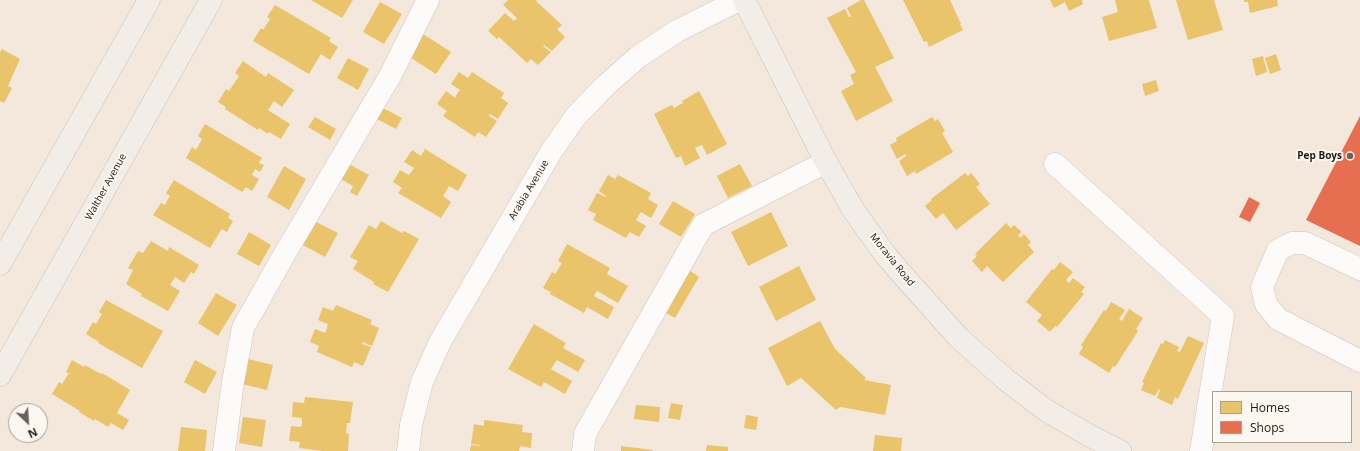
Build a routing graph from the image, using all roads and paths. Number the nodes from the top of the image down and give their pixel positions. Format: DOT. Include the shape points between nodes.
graph roads {
  1 [pos="149,0"];
  2 [pos="211,0"];
  3 [pos="428,0"];
  4 [pos="739,0"];
  5 [pos="744,0"];
  6 [pos="826,162"];
  7 [pos="1055,164"];
  8 [pos="0,264"];
  9 [pos="1360,269"];
  10 [pos="1360,361"];
  11 [pos="0,375"];
  12 [pos="224,451"];
  13 [pos="408,451"];
  14 [pos="583,451"];
  15 [pos="1120,451"];
  16 [pos="1201,451"];
  1 -- 8 [label="main road"];
  2 -- 11 [label="main road, Walther Avenue"];
  3 -- 12 [label="street" via="390,76 243,328"];
  4 -- 13 [label="street, Arabia Avenue" via="677,31 638,56 576,116 533,182 440,342 422,382 411,425"];
  5 -- 6 [label="main road, Moravia Road"];
  6 -- 14 [label="street" via="702,225 585,434"];
  6 -- 15 [label="main road, Moravia Road" via="884,254 958,337 1005,379 1047,411"];
  7 -- 16 [label="street" via="1223,316"];
  9 -- 10 [label="street" via="1305,243 1292,243 1278,250 1262,286 1266,304 1278,319"];
}
